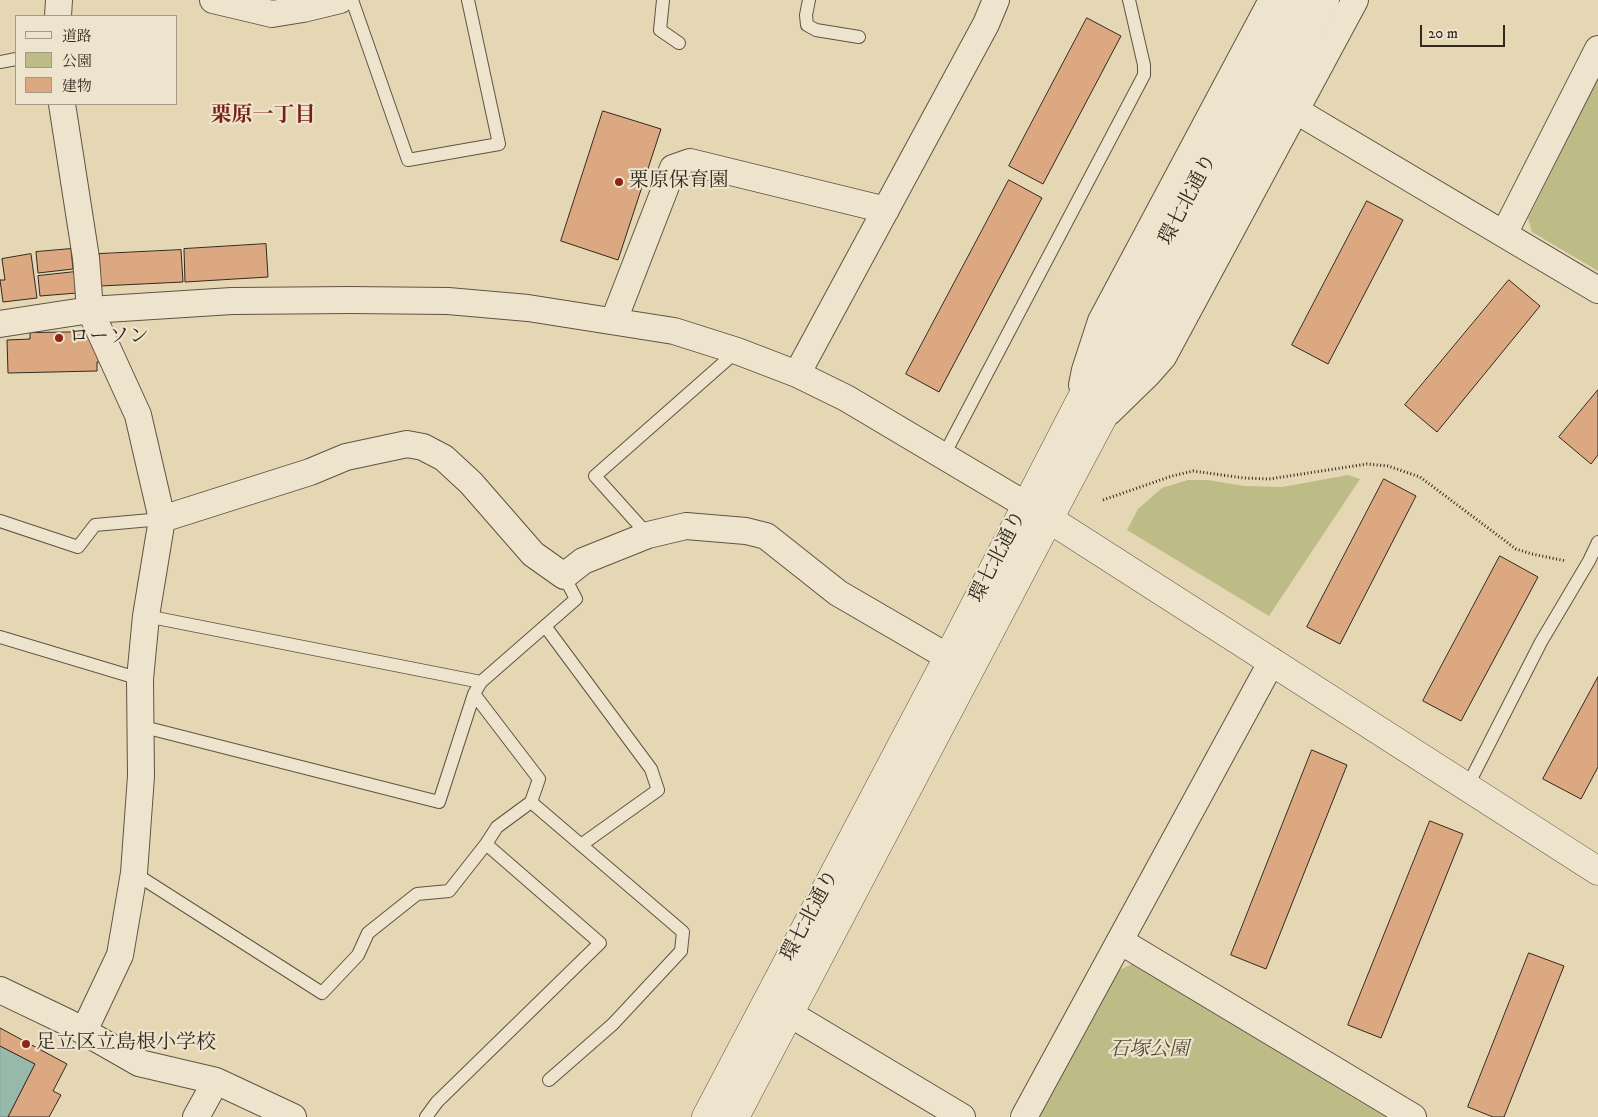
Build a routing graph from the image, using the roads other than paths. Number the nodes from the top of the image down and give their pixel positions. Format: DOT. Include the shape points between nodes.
graph roads {
  1 [pos="59,0"];
  2 [pos="213,0"];
  3 [pos="338,0"];
  4 [pos="352,0"];
  5 [pos="468,0"];
  6 [pos="663,0"];
  7 [pos="809,0"];
  8 [pos="996,0"];
  9 [pos="1129,0"];
  10 [pos="1272,0"];
  11 [pos="1297,0"];
  12 [pos="1325,0"];
  13 [pos="1354,0"];
  14 [pos="58,15"];
  15 [pos="858,37"];
  16 [pos="680,43"];
  17 [pos="1598,49"];
  18 [pos="15,59"];
  19 [pos="0,62"];
  20 [pos="62,105"];
  21 [pos="1295,110"];
  22 [pos="886,210"];
  23 [pos="1504,234"];
  24 [pos="1598,290"];
  25 [pos="90,310"];
  26 [pos="614,320"];
  27 [pos="0,324"];
  28 [pos="737,351"];
  29 [pos="797,374"];
  30 [pos="1078,403"];
  31 [pos="1104,417"];
  32 [pos="944,455"];
  33 [pos="1026,505"];
  34 [pos="162,519"];
  35 [pos="1050,520"];
  36 [pos="0,521"];
  37 [pos="648,535"];
  38 [pos="1598,542"];
  39 [pos="564,576"];
  40 [pos="146,616"];
  41 [pos="545,626"];
  42 [pos="0,637"];
  43 [pos="948,656"];
  44 [pos="1272,661"];
  45 [pos="140,679"];
  46 [pos="481,682"];
  47 [pos="474,694"];
  48 [pos="140,726"];
  49 [pos="1468,787"];
  50 [pos="532,802"];
  51 [pos="486,844"];
  52 [pos="581,845"];
  53 [pos="1598,871"];
  54 [pos="134,873"];
  55 [pos="1120,941"];
  56 [pos="0,990"];
  57 [pos="778,1007"];
  58 [pos="84,1031"];
  59 [pos="549,1080"];
  60 [pos="216,1081"];
  61 [pos="196,1117"];
  62 [pos="293,1117"];
  63 [pos="426,1117"];
  64 [pos="706,1117"];
  65 [pos="735,1117"];
  66 [pos="962,1117"];
  67 [pos="1024,1117"];
  68 [pos="1413,1117"];
  1 -- 14 [label="street"];
  2 -- 3 [label="street" via="272,14"];
  4 -- 5 [label="lane" via="408,160 499,144"];
  6 -- 16 [label="lane" via="660,30"];
  7 -- 15 [label="lane" via="807,25 816,30"];
  8 -- 22 [label="street"];
  9 -- 32 [label="lane" via="1144,75"];
  10 -- 30 [label="street" via="1102,321 1085,370"];
  11 -- 30 [label="street, 環七北通り"];
  12 -- 31 [label="street, 環七北通り"];
  13 -- 21 [label="street"];
  17 -- 23 [label="street"];
  18 -- 19 [label="lane"];
  20 -- 25 [label="street" via="86,258"];
  21 -- 23 [label="street"];
  21 -- 31 [label="street" via="1163,357"];
  22 -- 26 [label="street" via="690,162 673,168"];
  22 -- 29 [label="street"];
  23 -- 24 [label="street"];
  25 -- 26 [label="street" via="232,301 448,301"];
  25 -- 27 [label="street"];
  25 -- 34 [label="street" via="138,415"];
  26 -- 28 [label="street" via="674,331"];
  28 -- 29 [label="street"];
  28 -- 37 [label="lane" via="596,476"];
  29 -- 32 [label="street" via="846,398"];
  30 -- 33 [label="street, 環七北通り"];
  31 -- 35 [label="street, 環七北通り"];
  32 -- 33 [label="street"];
  33 -- 35 [label="street"];
  33 -- 43 [label="street, 環七北通り"];
  34 -- 36 [label="lane" via="95,525 78,547"];
  34 -- 39 [label="street" via="310,472 346,457 407,444 423,447 444,458 471,483 533,554"];
  34 -- 40 [label="street"];
  35 -- 44 [label="street"];
  35 -- 57 [label="street, 環七北通り"];
  37 -- 39 [label="street" via="583,561"];
  37 -- 43 [label="street" via="686,526 766,536 838,593"];
  38 -- 49 [label="lane" via="1541,642"];
  39 -- 41 [label="lane" via="576,599"];
  40 -- 45 [label="street"];
  40 -- 46 [label="lane"];
  41 -- 46 [label="lane"];
  41 -- 52 [label="lane" via="651,769 658,790"];
  42 -- 45 [label="lane"];
  43 -- 57 [label="street, 環七北通り"];
  44 -- 49 [label="street"];
  44 -- 55 [label="street"];
  45 -- 48 [label="street"];
  46 -- 47 [label="lane"];
  47 -- 48 [label="lane" via="439,802"];
  47 -- 50 [label="lane" via="538,779"];
  48 -- 54 [label="street" via="141,776"];
  49 -- 53 [label="street"];
  50 -- 51 [label="lane" via="497,827"];
  50 -- 52 [label="lane"];
  51 -- 54 [label="lane" via="449,890 417,894 368,934 358,955 322,993"];
  51 -- 63 [label="lane" via="600,943 437,1102"];
  52 -- 59 [label="lane" via="683,932 681,951 613,1024"];
  54 -- 58 [label="street" via="120,955"];
  55 -- 67 [label="street"];
  55 -- 68 [label="street"];
  56 -- 58 [label="street"];
  57 -- 64 [label="street, 環七北通り"];
  57 -- 65 [label="street, 環七北通り"];
  57 -- 66 [label="street"];
  58 -- 60 [label="street" via="139,1063"];
  60 -- 61 [label="street"];
  60 -- 62 [label="street"];
}
